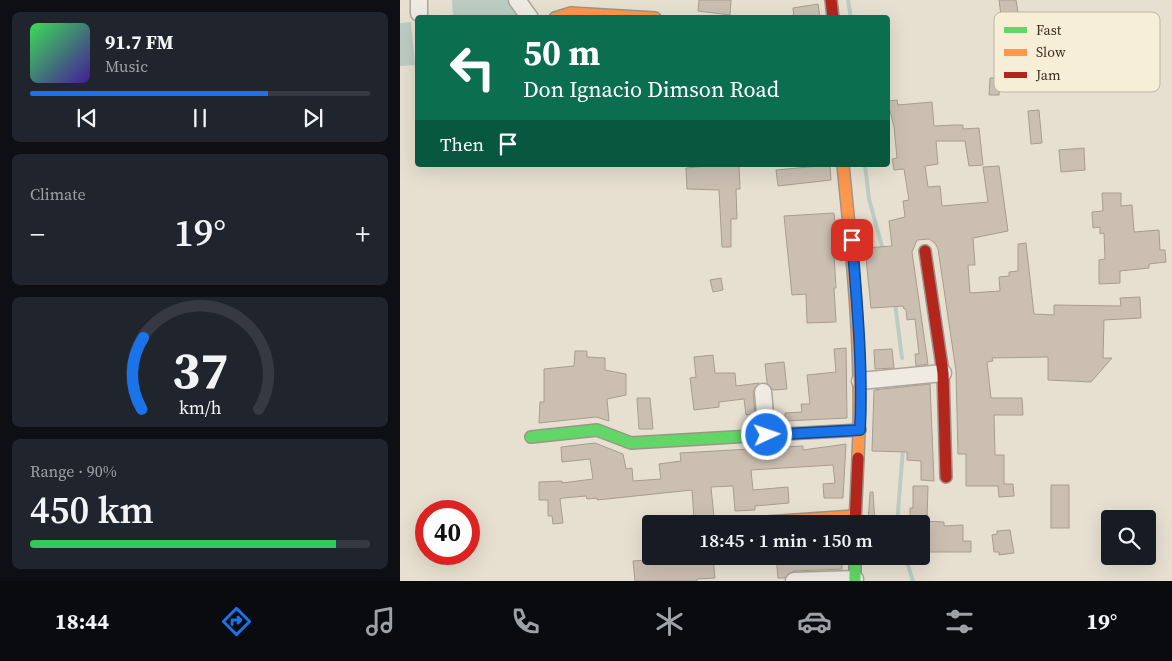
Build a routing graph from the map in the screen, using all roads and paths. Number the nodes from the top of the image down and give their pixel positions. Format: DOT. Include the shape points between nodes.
graph roads {
  1 [pos="517,0"];
  2 [pos="831,0"];
  3 [pos="565,10"];
  4 [pos="528,15"];
  5 [pos="621,15"];
  6 [pos="833,15"];
  7 [pos="843,167"];
  8 [pos="926,251"];
  9 [pos="943,374"];
  10 [pos="860,381"];
  11 [pos="763,392"];
  12 [pos="860,430"];
  13 [pos="767,435"];
  14 [pos="532,437"];
  15 [pos="946,477"];
  16 [pos="854,515"];
  17 [pos="855,565"];
  18 [pos="855,580"];
  19 [pos="794,581"];
  1 -- 4 [label="street"];
  2 -- 6 [label="street"];
  3 -- 5 [label="street"];
  7 -- 10 [label="street" via="857,297"];
  8 -- 9 [label="street"];
  9 -- 10 [label="street"];
  9 -- 15 [label="street"];
  10 -- 12 [label="street"];
  11 -- 13 [label="street"];
  12 -- 13 [label="street"];
  12 -- 16 [label="street"];
  13 -- 14 [label="street" via="631,442 597,430"];
  17 -- 18 [label="street"];
  18 -- 19 [label="street"];
}
